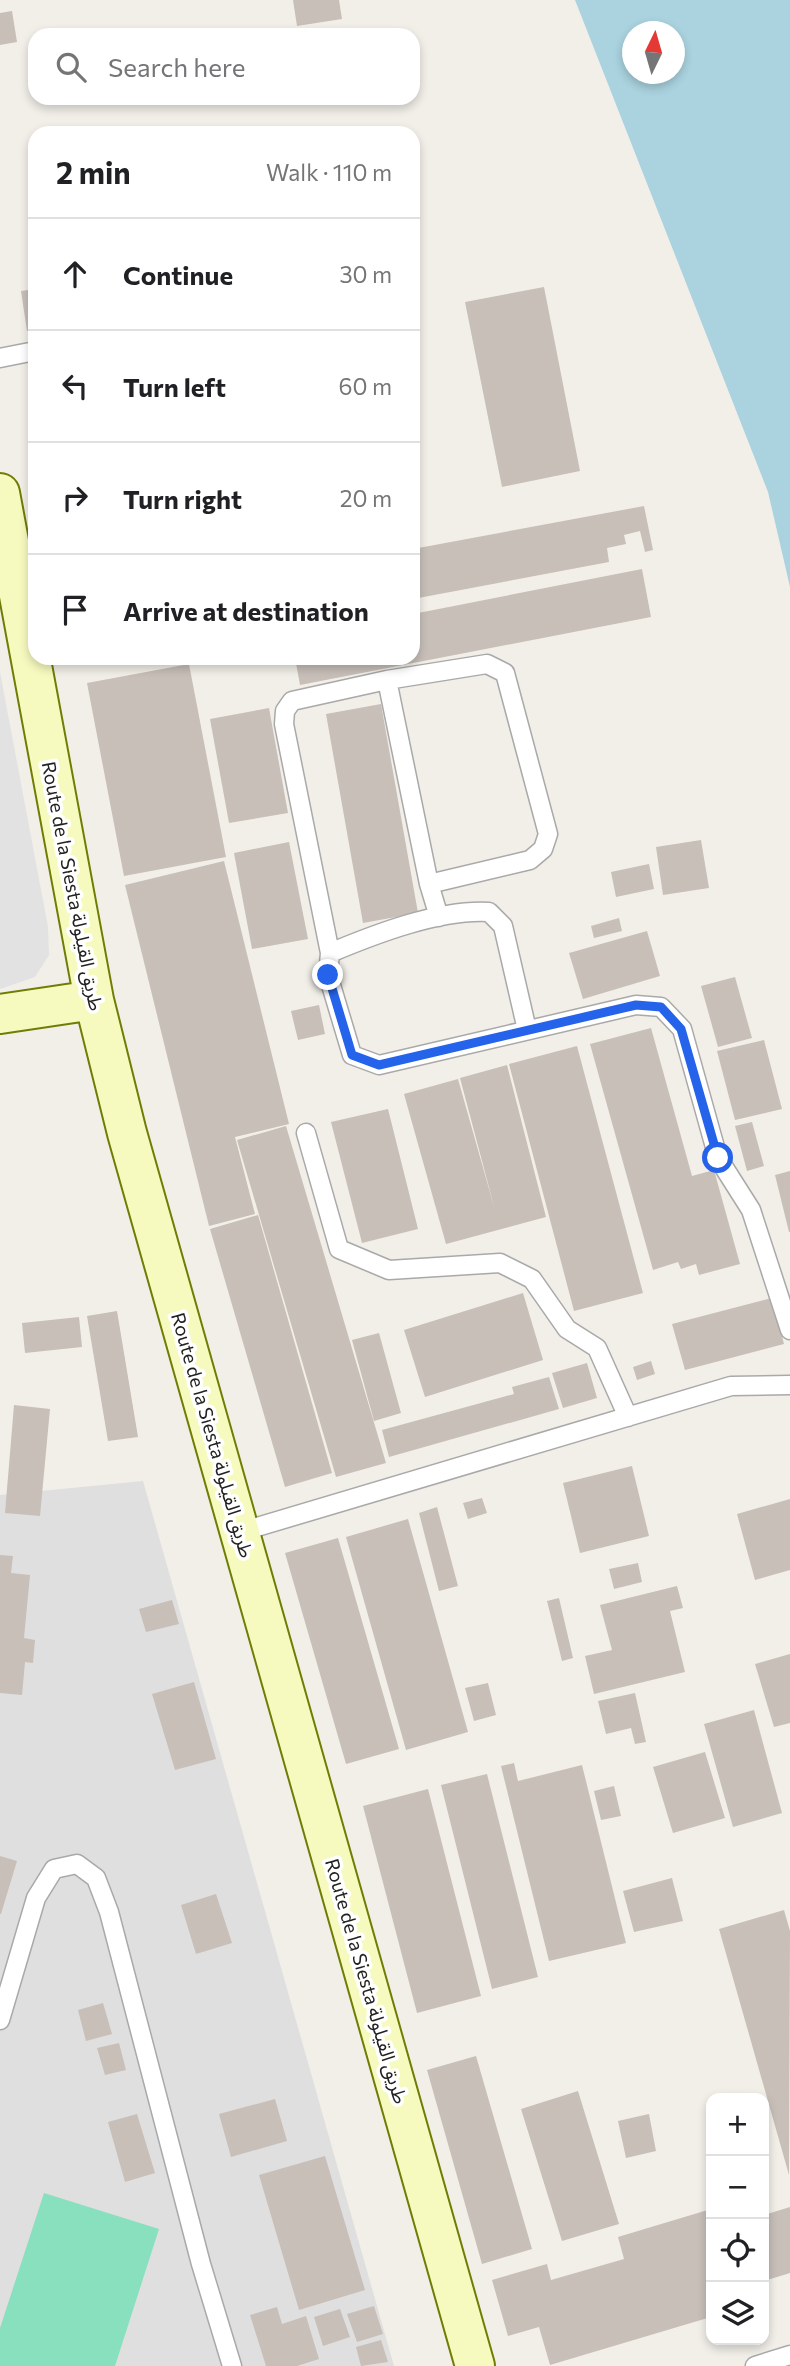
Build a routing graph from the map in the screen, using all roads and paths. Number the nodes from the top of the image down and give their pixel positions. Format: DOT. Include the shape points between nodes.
graph roads {
  1 [pos="28,352"];
  2 [pos="0,358"];
  3 [pos="0,493"];
  4 [pos="28,644"];
  5 [pos="32,665"];
  6 [pos="387,680"];
  7 [pos="429,884"];
  8 [pos="439,917"];
  9 [pos="330,953"];
  10 [pos="94,1000"];
  11 [pos="0,1014"];
  12 [pos="527,1030"];
  13 [pos="306,1133"];
  14 [pos="790,1330"];
  15 [pos="790,1385"];
  16 [pos="628,1417"];
  17 [pos="240,1532"];
  18 [pos="0,2020"];
  19 [pos="790,2355"];
  20 [pos="232,2366"];
  21 [pos="475,2366"];
  22 [pos="755,2366"];
  1 -- 2 [label="lane"];
  3 -- 4 [label="main road, Route de la Siesta طريق القيلولة"];
  5 -- 10 [label="main road, Route de la Siesta طريق القيلولة"];
  6 -- 7 [label="lane"];
  6 -- 7 [label="lane" via="487,664 505,673 548,834 544,849 530,860"];
  6 -- 9 [label="lane" via="292,701 285,711"];
  7 -- 8 [label="lane"];
  8 -- 9 [label="lane"];
  8 -- 12 [label="lane" via="489,912 503,926"];
  9 -- 12 [label="lane" via="328,975 352,1055 361,1059 379,1065"];
  10 -- 11 [label="main road"];
  10 -- 17 [label="main road, Route de la Siesta طريق القيلولة"];
  12 -- 14 [label="lane" via="636,1005 661,1007 681,1029 718,1158 751,1210"];
  13 -- 16 [label="lane" via="339,1249 389,1270 500,1263 532,1279 567,1329 597,1348"];
  15 -- 16 [label="lane" via="731,1386"];
  16 -- 17 [label="lane"];
  17 -- 21 [label="main road, Route de la Siesta طريق القيلولة"];
  18 -- 20 [label="lane" via="36,1898 54,1869 77,1864 96,1878 109,1912"];
  19 -- 22 [label="lane"];
}
